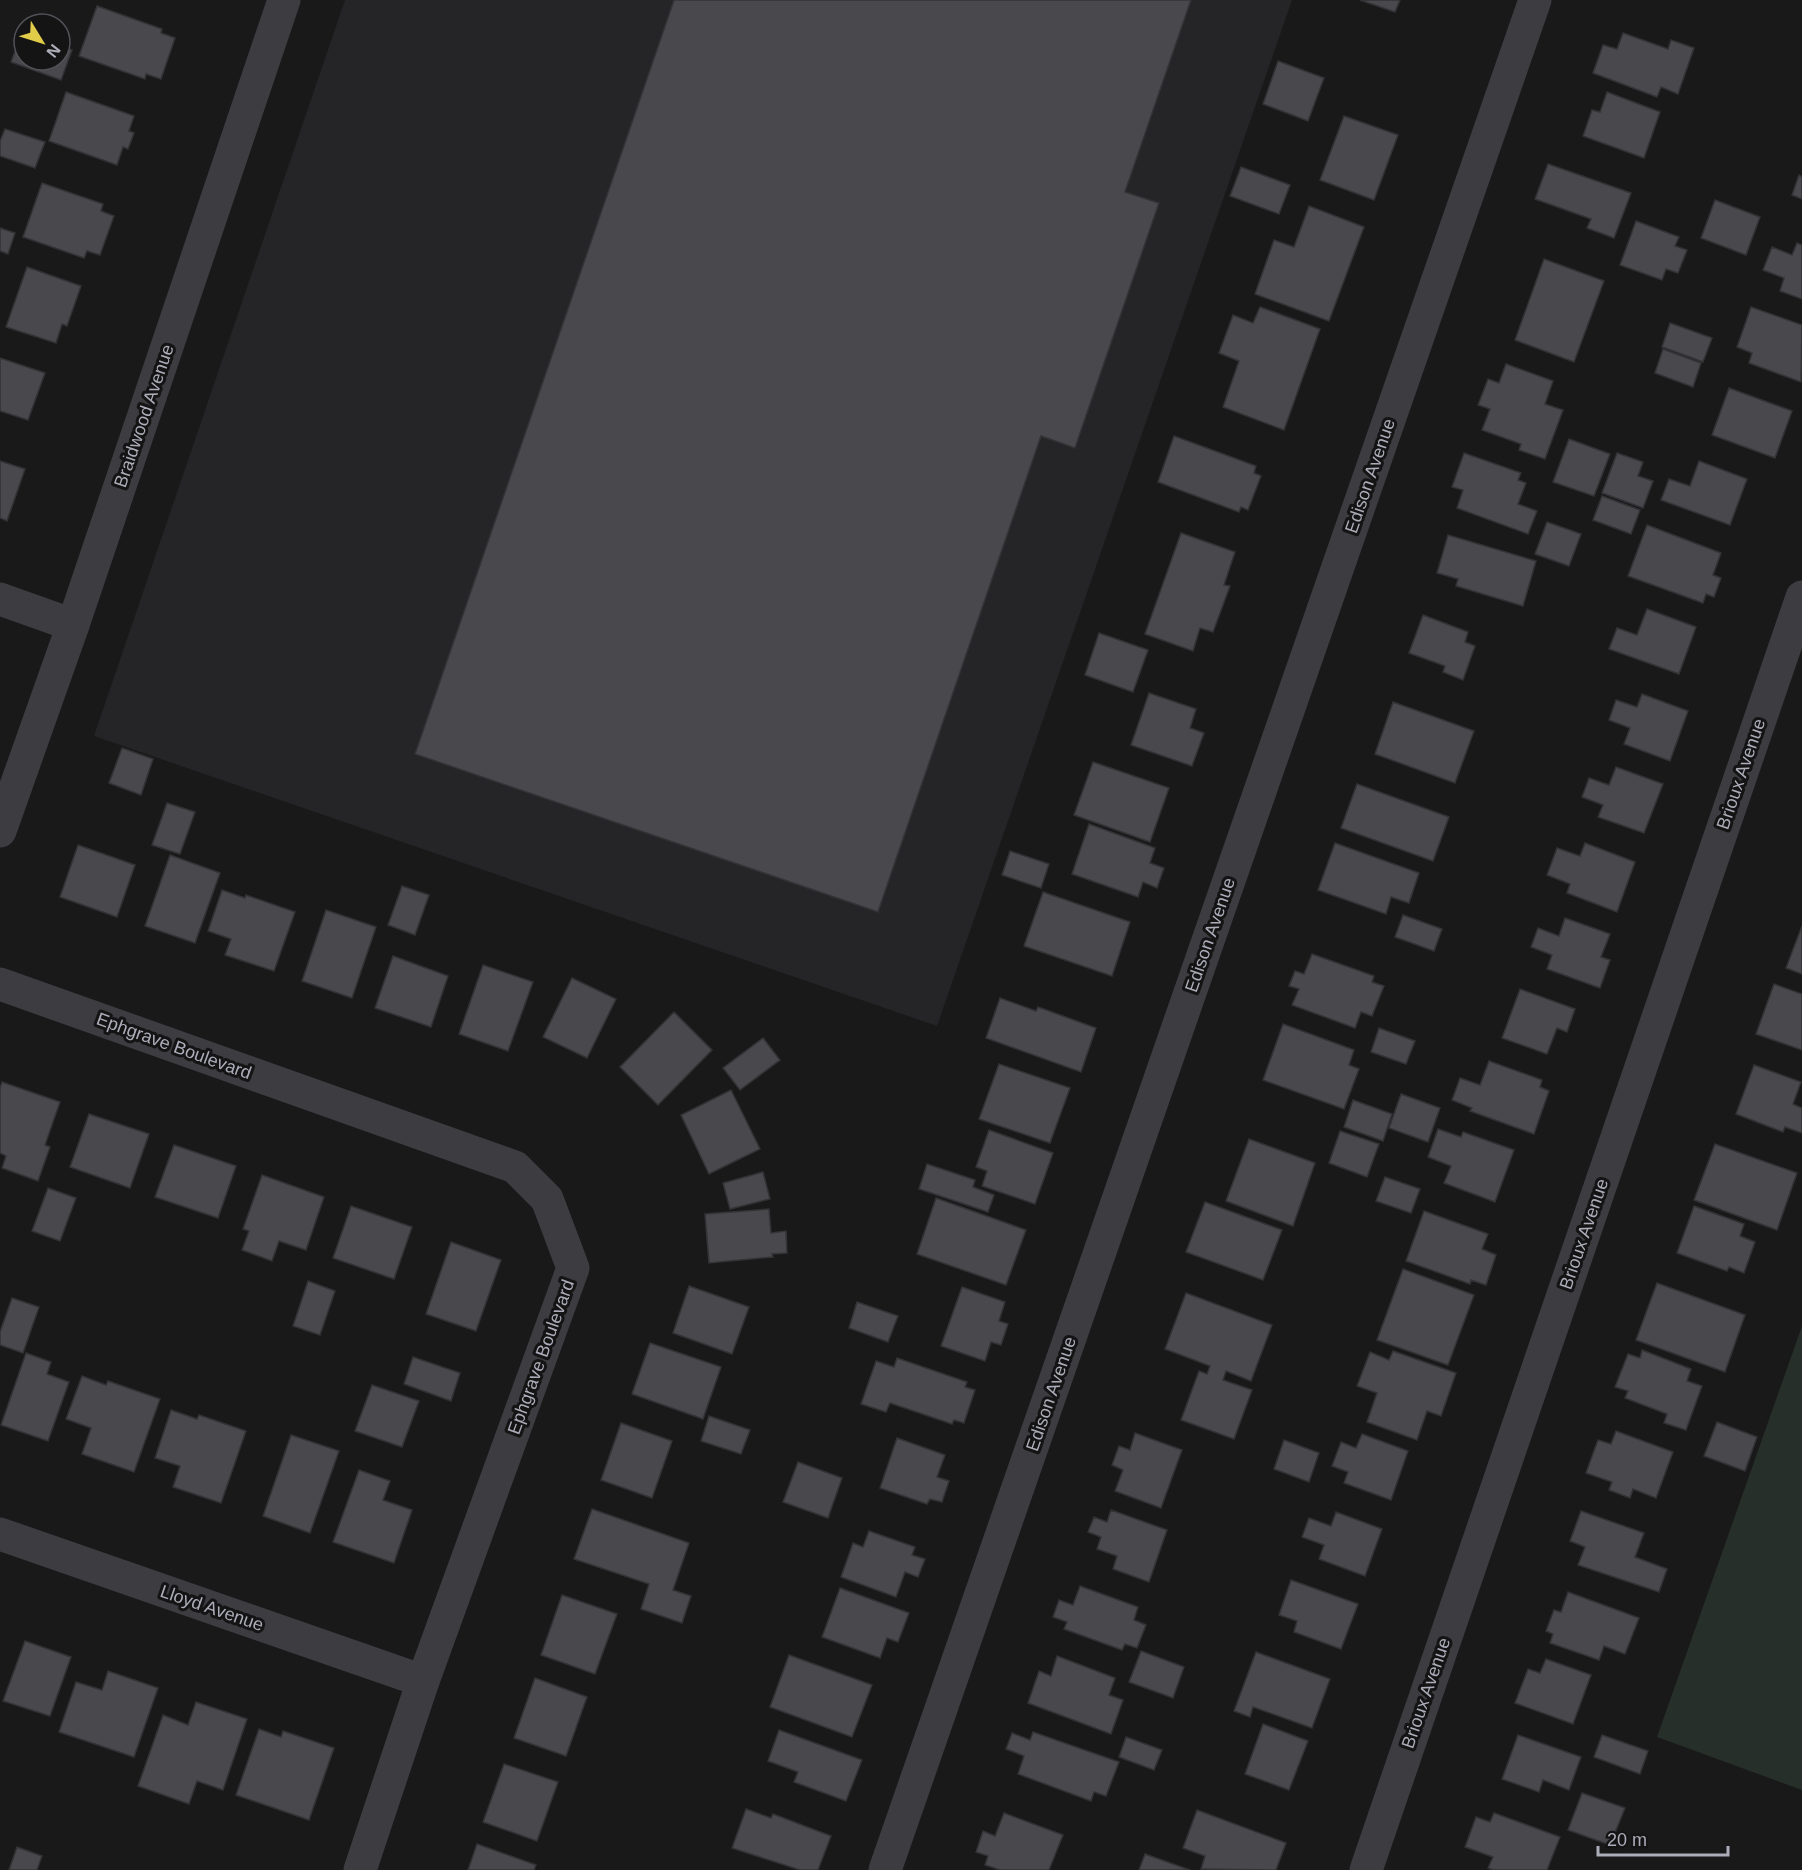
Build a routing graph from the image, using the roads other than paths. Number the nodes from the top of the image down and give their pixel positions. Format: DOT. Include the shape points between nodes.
graph roads {
  1 [pos="284,0"];
  2 [pos="1535,0"];
  3 [pos="1802,597"];
  4 [pos="0,599"];
  5 [pos="73,625"];
  6 [pos="0,831"];
  7 [pos="0,984"];
  8 [pos="0,1534"];
  9 [pos="423,1681"];
  10 [pos="360,1870"];
  11 [pos="885,1870"];
  12 [pos="1366,1870"];
  1 -- 5 [label="street, Braidwood Avenue"];
  2 -- 11 [label="street, Edison Avenue"];
  3 -- 12 [label="street, Brioux Avenue"];
  4 -- 5 [label="street"];
  5 -- 6 [label="street, Braidwood Avenue"];
  7 -- 9 [label="street, Ephgrave Boulevard" via="515,1167 547,1199 573,1268"];
  8 -- 9 [label="street, Lloyd Avenue"];
  9 -- 10 [label="street, Ephgrave Boulevard"];
}
